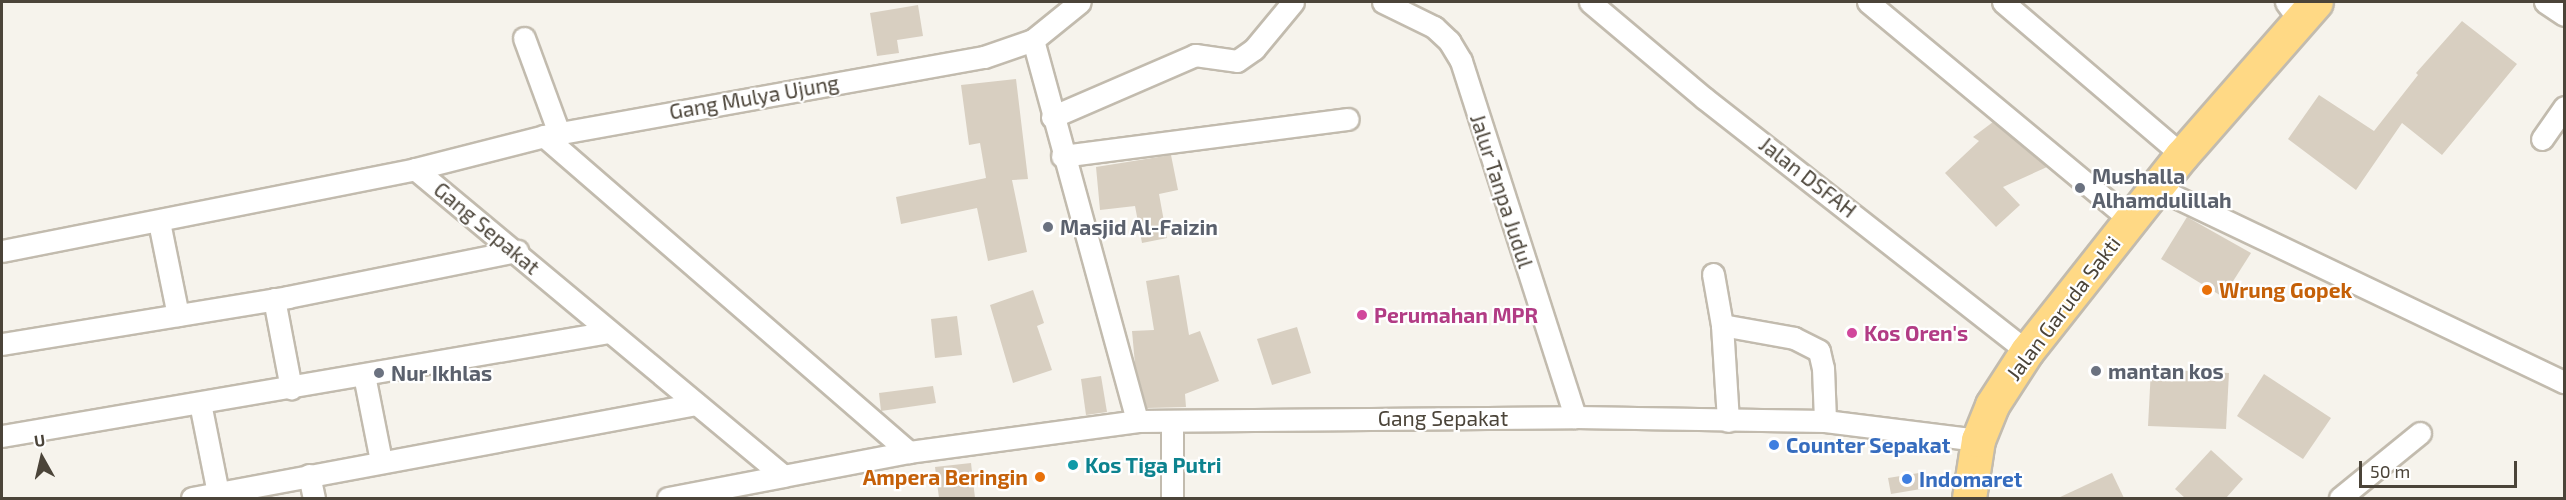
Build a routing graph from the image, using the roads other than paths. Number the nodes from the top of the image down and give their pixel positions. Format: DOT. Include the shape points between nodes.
graph roads {
  1 [pos="1080,2"];
  2 [pos="1293,2"];
  3 [pos="1383,2"];
  4 [pos="1590,2"];
  5 [pos="1868,2"];
  6 [pos="2003,2"];
  7 [pos="2545,2"];
  8 [pos="2300,8"];
  9 [pos="2565,15"];
  10 [pos="524,38"];
  11 [pos="1033,40"];
  12 [pos="2565,106"];
  13 [pos="1052,117"];
  14 [pos="1348,119"];
  15 [pos="552,134"];
  16 [pos="2542,139"];
  17 [pos="2182,155"];
  18 [pos="1062,156"];
  19 [pos="415,169"];
  20 [pos="2157,189"];
  21 [pos="2131,220"];
  22 [pos="159,222"];
  23 [pos="2,251"];
  24 [pos="518,251"];
  25 [pos="1713,274"];
  26 [pos="274,299"];
  27 [pos="178,315"];
  28 [pos="1722,325"];
  29 [pos="609,332"];
  30 [pos="2,344"];
  31 [pos="2027,351"];
  32 [pos="363,375"];
  33 [pos="2565,382"];
  34 [pos="291,388"];
  35 [pos="200,403"];
  36 [pos="696,404"];
  37 [pos="1575,417"];
  38 [pos="1137,421"];
  39 [pos="1172,421"];
  40 [pos="1728,421"];
  41 [pos="1825,421"];
  42 [pos="2420,434"];
  43 [pos="2,436"];
  44 [pos="1978,440"];
  45 [pos="909,452"];
  46 [pos="381,461"];
  47 [pos="309,475"];
  48 [pos="783,476"];
  49 [pos="2366,489"];
  50 [pos="218,493"];
  51 [pos="192,498"];
  52 [pos="314,498"];
  53 [pos="668,498"];
  54 [pos="1172,498"];
  55 [pos="1969,498"];
  56 [pos="2340,498"];
  1 -- 11 [label="street, Gang Mulya Ujung"];
  2 -- 13 [label="street" via="1254,50 1237,61 1195,55"];
  3 -- 37 [label="street, Jalur Tanpa Judul" via="1434,27 1449,41 1461,61"];
  4 -- 31 [label="street, Jalan DSFAH" via="1704,98"];
  5 -- 21 [label="street"];
  6 -- 17 [label="street"];
  7 -- 9 [label="street"];
  8 -- 17 [label="highway, Jalan Garuda Sakti"];
  10 -- 15 [label="street"];
  11 -- 13 [label="street"];
  11 -- 15 [label="street, Gang Mulya Ujung" via="984,57"];
  12 -- 16 [label="street"];
  13 -- 18 [label="street"];
  14 -- 18 [label="street"];
  15 -- 19 [label="street, Gang Mulya Ujung"];
  15 -- 45 [label="street"];
  17 -- 20 [label="highway, Jalan Garuda Sakti"];
  18 -- 38 [label="street"];
  19 -- 22 [label="street, Gang Sepakat"];
  19 -- 24 [label="street, Gang Sepakat"];
  20 -- 21 [label="highway, Jalan Garuda Sakti"];
  20 -- 33 [label="street"];
  21 -- 31 [label="highway, Jalan Garuda Sakti"];
  22 -- 23 [label="street, Gang Sepakat"];
  22 -- 27 [label="street"];
  24 -- 26 [label="street"];
  24 -- 29 [label="street, Gang Sepakat"];
  25 -- 28 [label="street"];
  26 -- 27 [label="street"];
  26 -- 34 [label="street"];
  27 -- 30 [label="street"];
  28 -- 40 [label="street"];
  28 -- 41 [label="street" via="1794,338 1816,348 1823,368"];
  29 -- 32 [label="street"];
  29 -- 36 [label="street, Gang Sepakat"];
  31 -- 44 [label="highway, Jalan Garuda Sakti" via="1992,405"];
  32 -- 34 [label="street"];
  32 -- 46 [label="street"];
  34 -- 35 [label="street"];
  35 -- 43 [label="street"];
  35 -- 50 [label="street"];
  36 -- 46 [label="street"];
  36 -- 48 [label="street, Gang Sepakat"];
  37 -- 39 [label="street, Gang Sepakat"];
  37 -- 40 [label="street, Gang Sepakat"];
  38 -- 39 [label="street, Gang Sepakat"];
  38 -- 45 [label="street, Gang Sepakat"];
  39 -- 54 [label="street"];
  40 -- 41 [label="street, Gang Sepakat"];
  41 -- 44 [label="street, Gang Sepakat"];
  42 -- 49 [label="street"];
  44 -- 55 [label="highway, Jalan Garuda Sakti"];
  45 -- 48 [label="street, Gang Sepakat"];
  46 -- 47 [label="street"];
  47 -- 50 [label="street"];
  47 -- 52 [label="street"];
  48 -- 53 [label="street"];
  49 -- 56 [label="street"];
  50 -- 51 [label="street"];
}
